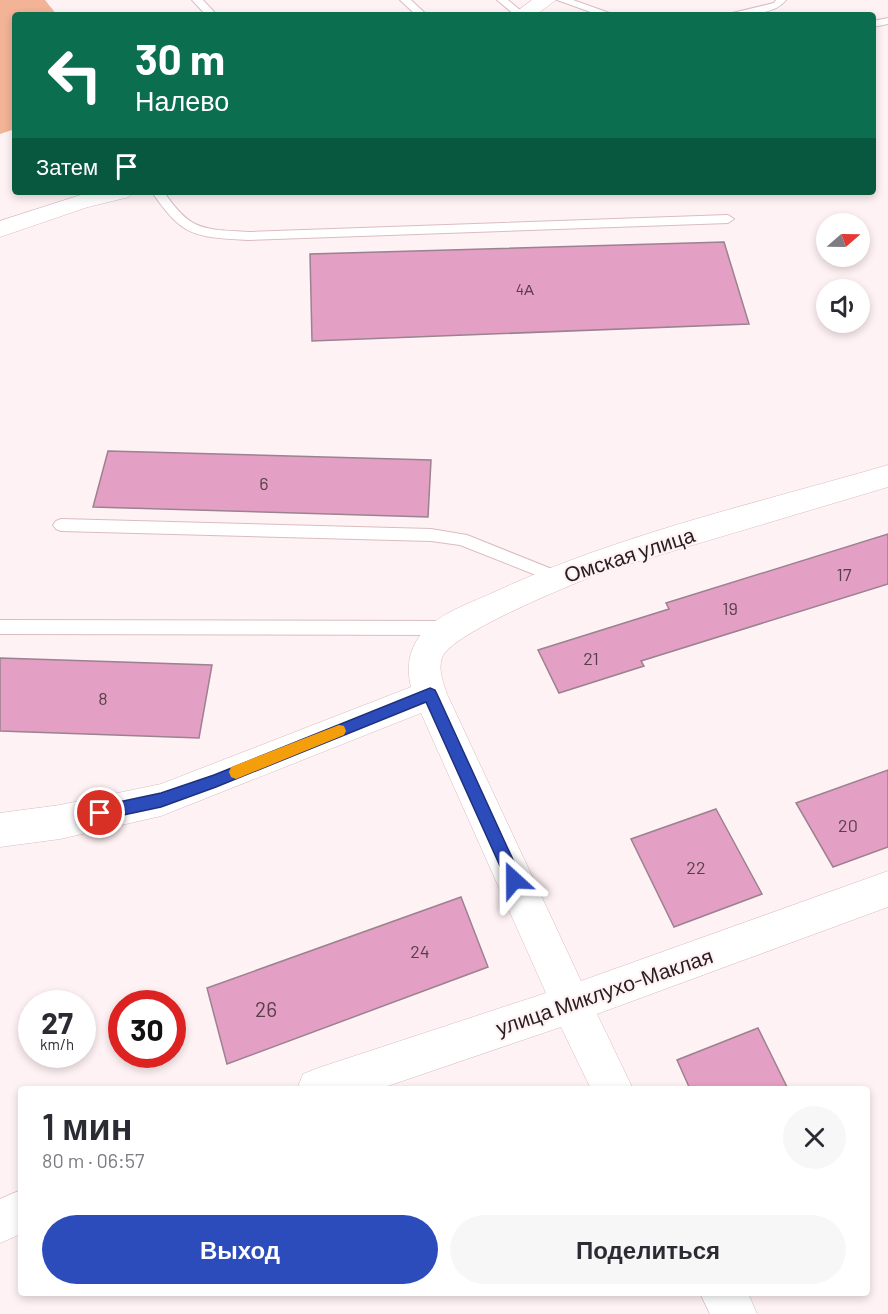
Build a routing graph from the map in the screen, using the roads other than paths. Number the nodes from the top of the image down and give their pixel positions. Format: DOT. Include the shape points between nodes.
graph roads {
  1 [pos="197,0"];
  2 [pos="405,0"];
  3 [pos="502,0"];
  4 [pos="546,0"];
  5 [pos="562,0"];
  6 [pos="781,0"];
  7 [pos="209,12"];
  8 [pos="419,12"];
  9 [pos="517,12"];
  10 [pos="526,12"];
  11 [pos="600,12"];
  12 [pos="743,12"];
  13 [pos="108,195"];
  14 [pos="160,195"];
  15 [pos="728,219"];
  16 [pos="0,229"];
  17 [pos="888,476"];
  18 [pos="61,525"];
  19 [pos="556,577"];
  20 [pos="0,627"];
  21 [pos="449,628"];
  22 [pos="430,694"];
  23 [pos="0,830"];
  24 [pos="888,889"];
  25 [pos="571,1004"];
  26 [pos="327,1086"];
  27 [pos="611,1086"];
  28 [pos="18,1213"];
  29 [pos="0,1221"];
  30 [pos="725,1296"];
  31 [pos="734,1314"];
  1 -- 7 [label="lane"];
  2 -- 8 [label="lane"];
  3 -- 9 [label="lane"];
  4 -- 10 [label="street"];
  5 -- 11 [label="lane"];
  6 -- 12 [label="lane" via="777,5"];
  13 -- 16 [label="street"];
  14 -- 15 [label="lane" via="172,216 184,226 196,231 249,236"];
  17 -- 19 [label="street, Омская улица" via="598,561"];
  18 -- 19 [label="lane" via="431,535 462,539"];
  19 -- 21 [label="street, Омская улица"];
  20 -- 21 [label="lane"];
  21 -- 22 [label="street, Омская улица" via="426,656 424,673"];
  22 -- 23 [label="street" via="161,800 60,822"];
  22 -- 25 [label="street, Омская улица"];
  24 -- 25 [label="street, улица Миклухо-Маклая"];
  25 -- 26 [label="street, улица Миклухо-Маклая"];
  25 -- 27 [label="street, Омская улица"];
  28 -- 29 [label="street"];
  30 -- 31 [label="street"];
}
